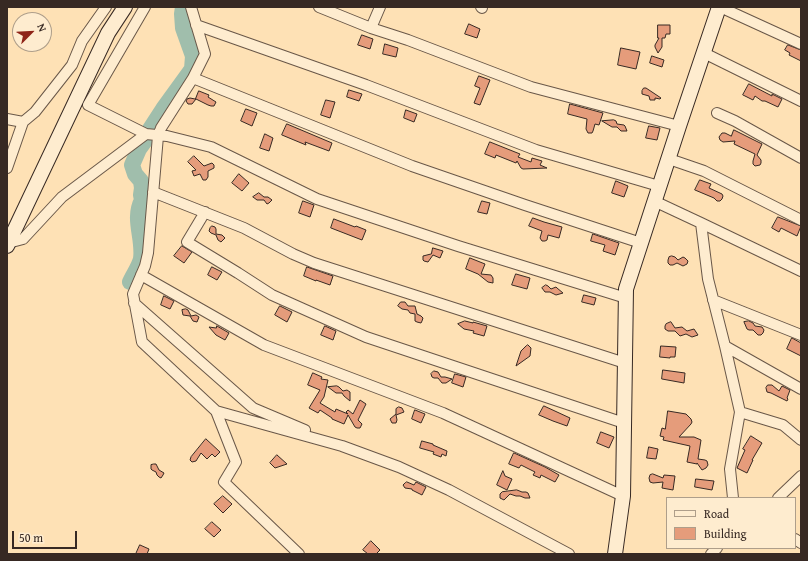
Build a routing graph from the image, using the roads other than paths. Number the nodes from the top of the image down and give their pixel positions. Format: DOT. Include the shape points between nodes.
graph roads {
  1 [pos="106,7"];
  2 [pos="125,7"];
  3 [pos="145,7"];
  4 [pos="191,7"];
  5 [pos="319,7"];
  6 [pos="380,7"];
  7 [pos="720,7"];
  8 [pos="196,25"];
  9 [pos="371,28"];
  10 [pos="801,44"];
  11 [pos="704,53"];
  12 [pos="193,78"];
  13 [pos="801,101"];
  14 [pos="717,113"];
  15 [pos="7,119"];
  16 [pos="23,122"];
  17 [pos="679,126"];
  18 [pos="146,134"];
  19 [pos="158,136"];
  20 [pos="801,158"];
  21 [pos="669,159"];
  22 [pos="7,168"];
  23 [pos="659,186"];
  24 [pos="154,192"];
  25 [pos="654,201"];
  26 [pos="205,212"];
  27 [pos="801,220"];
  28 [pos="701,223"];
  29 [pos="641,243"];
  30 [pos="8,244"];
  31 [pos="801,271"];
  32 [pos="141,276"];
  33 [pos="626,298"];
  34 [pos="713,300"];
  35 [pos="134,303"];
  36 [pos="801,335"];
  37 [pos="725,346"];
  38 [pos="625,363"];
  39 [pos="801,389"];
  40 [pos="216,411"];
  41 [pos="740,412"];
  42 [pos="624,423"];
  43 [pos="801,440"];
  44 [pos="342,446"];
  45 [pos="801,476"];
  46 [pos="623,496"];
  47 [pos="733,497"];
  48 [pos="779,497"];
  49 [pos="299,554"];
  50 [pos="569,554"];
  51 [pos="615,554"];
  1 -- 16 [label="street" via="82,41 72,65 35,112"];
  2 -- 30 [label="street" via="108,33"];
  3 -- 18 [label="street" via="88,105"];
  4 -- 8 [label="street"];
  5 -- 9 [label="street"];
  6 -- 9 [label="street"];
  7 -- 10 [label="street"];
  7 -- 11 [label="street"];
  8 -- 12 [label="street" via="205,54"];
  8 -- 23 [label="street" via="366,85 536,150"];
  9 -- 17 [label="street" via="531,87"];
  11 -- 13 [label="street"];
  11 -- 17 [label="street"];
  12 -- 19 [label="street"];
  12 -- 29 [label="street" via="412,166"];
  14 -- 20 [label="street"];
  15 -- 16 [label="street"];
  16 -- 22 [label="street"];
  17 -- 21 [label="street"];
  18 -- 19 [label="street"];
  18 -- 30 [label="street" via="62,197 23,239"];
  19 -- 24 [label="street"];
  19 -- 33 [label="street" via="211,147 317,199"];
  21 -- 23 [label="street"];
  21 -- 27 [label="street" via="704,172"];
  23 -- 25 [label="street"];
  24 -- 26 [label="street"];
  24 -- 32 [label="street" via="148,253"];
  25 -- 28 [label="street"];
  25 -- 29 [label="street"];
  26 -- 38 [label="street" via="244,228 314,263"];
  26 -- 42 [label="street" via="187,242 272,295 366,337"];
  28 -- 31 [label="street"];
  28 -- 34 [label="street"];
  29 -- 33 [label="street" via="626,289"];
  32 -- 35 [label="street" via="132,294"];
  32 -- 46 [label="street" via="264,345 443,413"];
  33 -- 38 [label="street"];
  34 -- 36 [label="street"];
  34 -- 37 [label="street"];
  35 -- 40 [label="street" via="142,342"];
  35 -- 44 [label="street" via="253,408"];
  37 -- 39 [label="street"];
  37 -- 41 [label="street"];
  38 -- 42 [label="street"];
  40 -- 44 [label="street"];
  40 -- 49 [label="street" via="236,462 224,482"];
  41 -- 43 [label="street" via="783,425"];
  41 -- 47 [label="street" via="730,469"];
  42 -- 46 [label="street"];
  44 -- 50 [label="street" via="399,467 449,490"];
  45 -- 48 [label="street"];
  46 -- 51 [label="street"];
}
